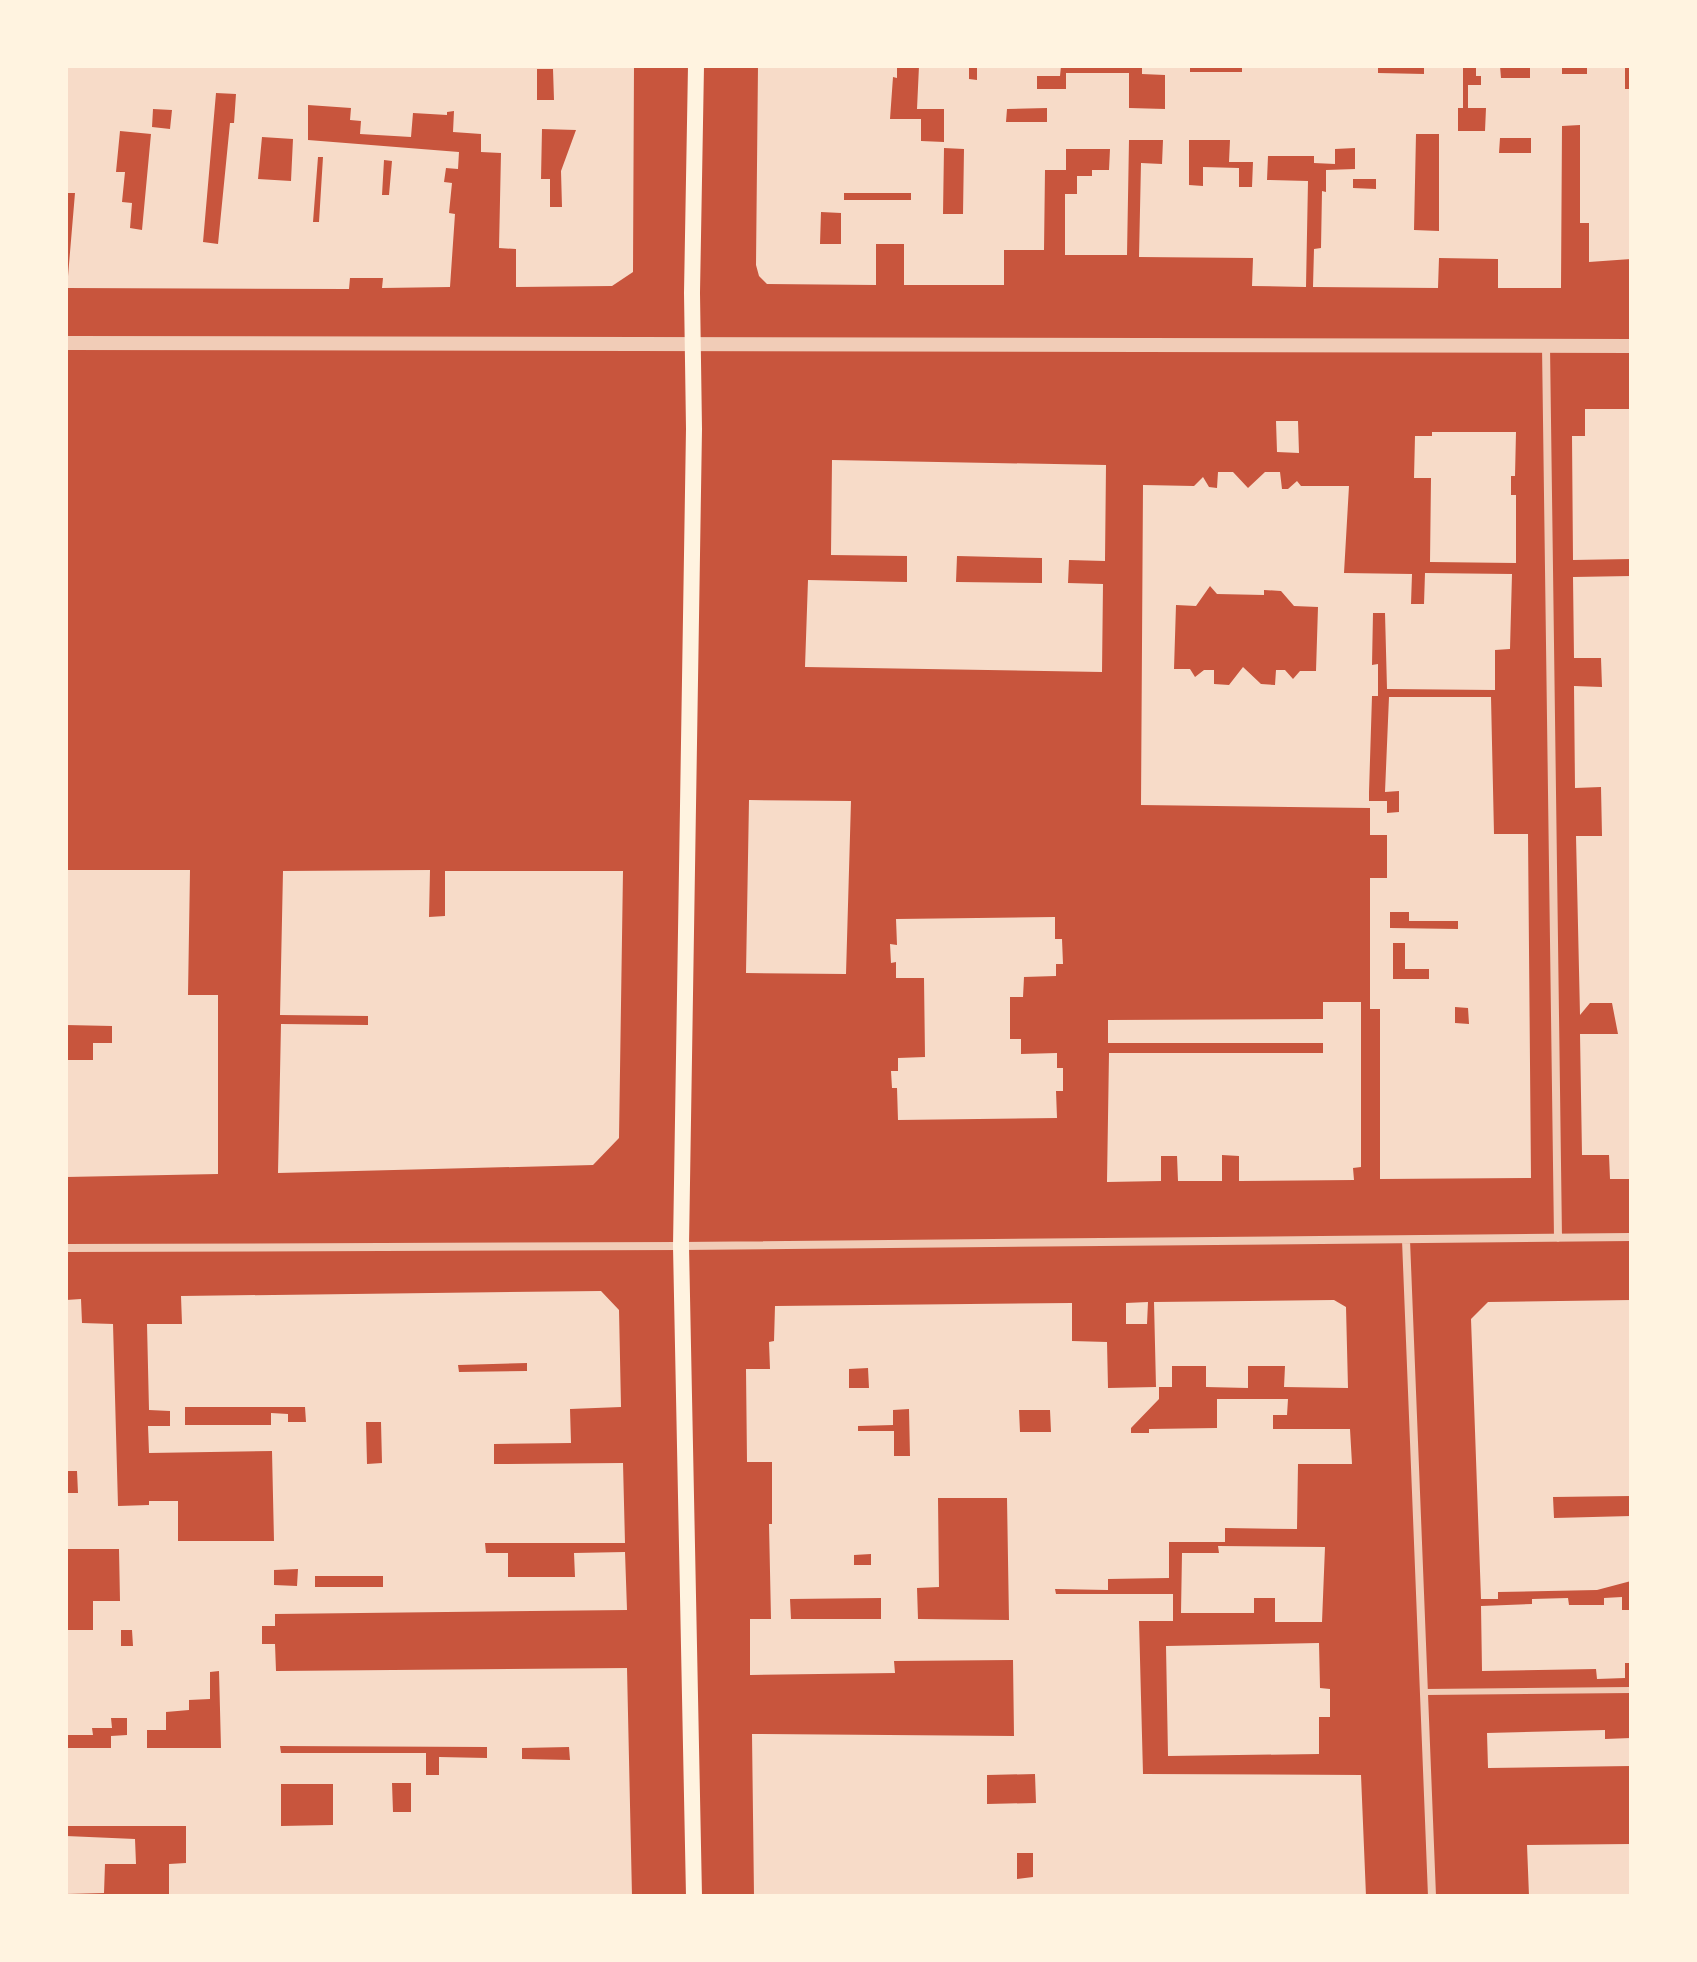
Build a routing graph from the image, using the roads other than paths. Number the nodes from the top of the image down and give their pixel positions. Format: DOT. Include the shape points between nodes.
graph roads {
  1 [pos="696,66"];
  2 [pos="66,343"];
  3 [pos="695,345"];
  4 [pos="1546,346"];
  5 [pos="1631,346"];
  6 [pos="1631,1237"];
  7 [pos="1558,1238"];
  8 [pos="1406,1240"];
  9 [pos="681,1246"];
  10 [pos="66,1248"];
  11 [pos="1631,1690"];
  12 [pos="1425,1692"];
  13 [pos="694,1896"];
  14 [pos="1432,1896"];
  1 -- 3 [label="main road"];
  2 -- 3 [label="street"];
  3 -- 4 [label="street"];
  3 -- 9 [label="main road"];
  4 -- 5 [label="street"];
  4 -- 7 [label="street"];
  6 -- 7 [label="street"];
  7 -- 8 [label="street"];
  8 -- 9 [label="street"];
  8 -- 12 [label="street"];
  9 -- 10 [label="street"];
  9 -- 13 [label="main road"];
  11 -- 12 [label="lane"];
  12 -- 14 [label="street"];
}
